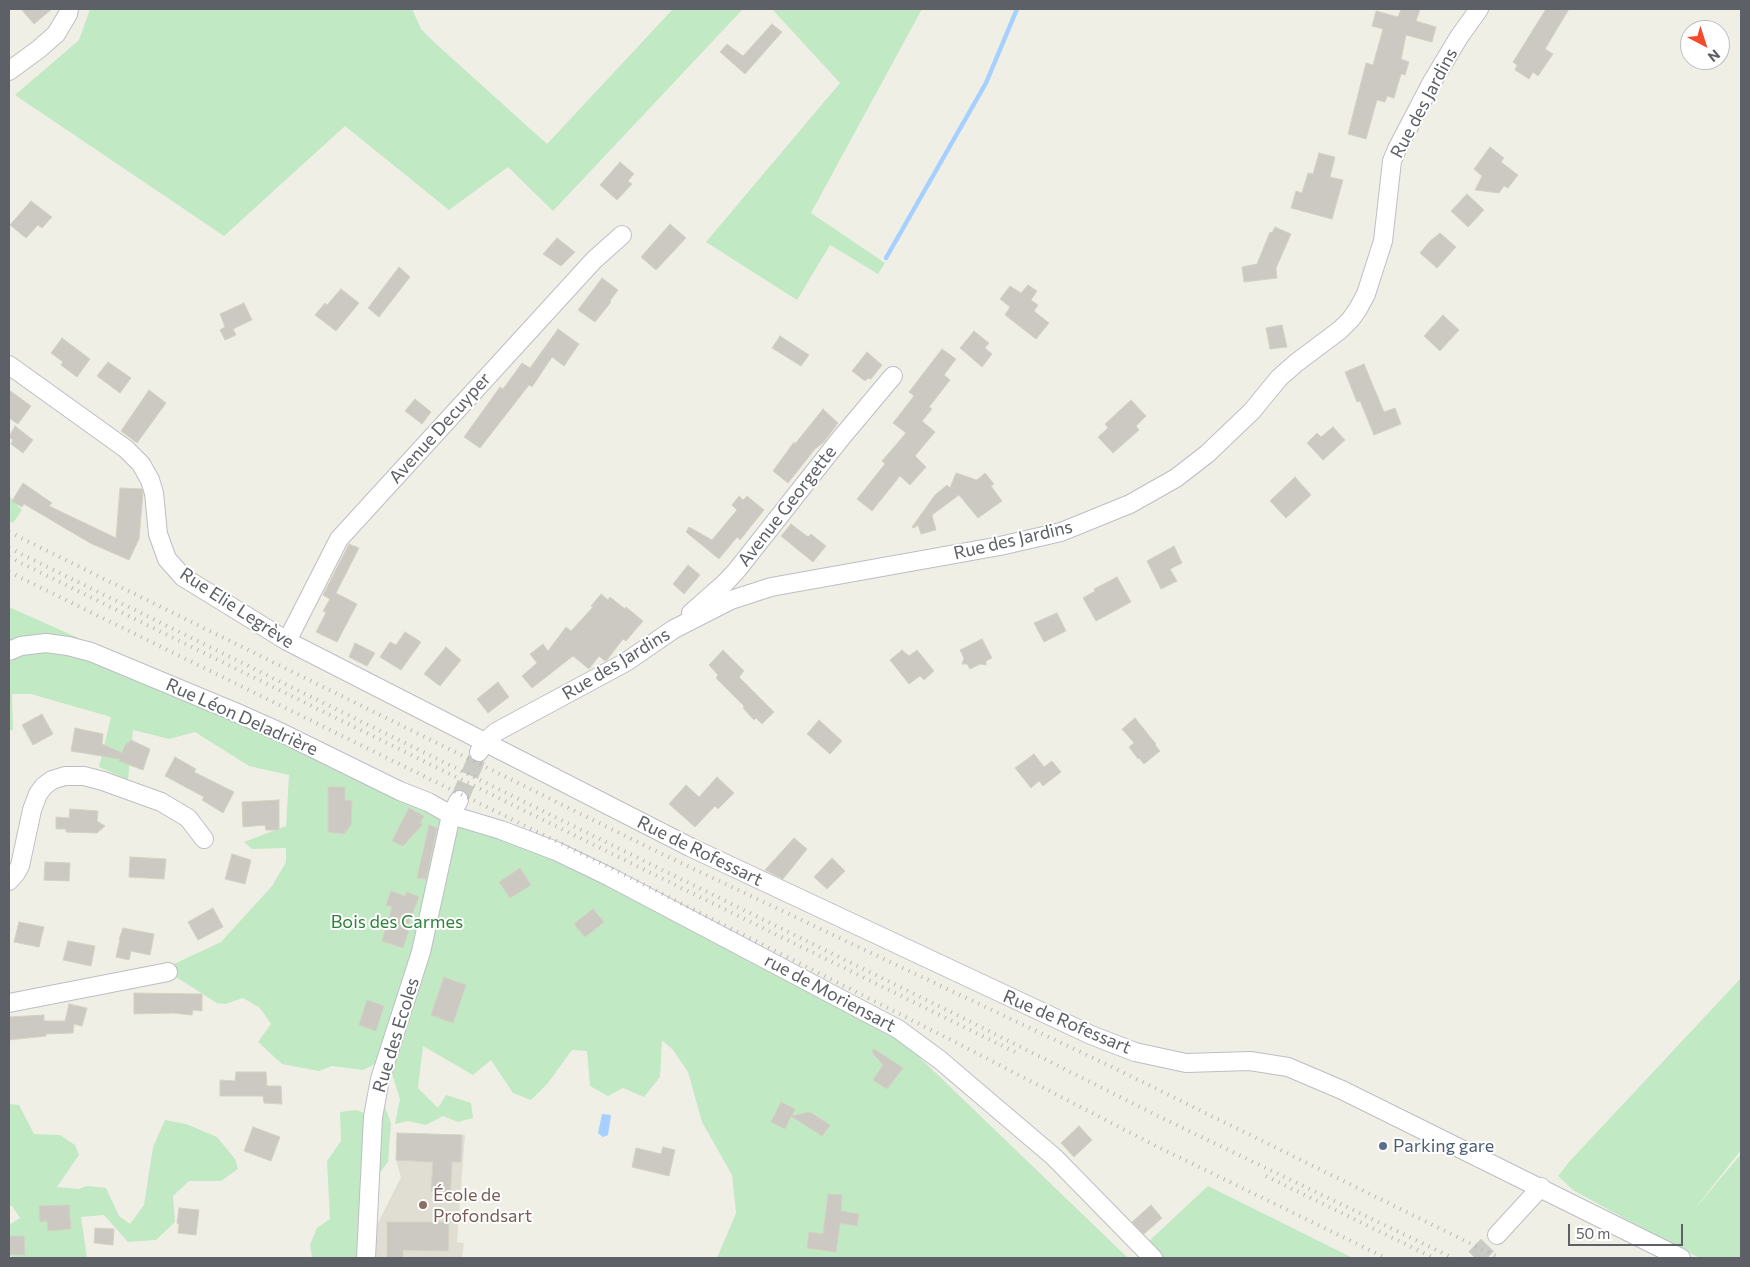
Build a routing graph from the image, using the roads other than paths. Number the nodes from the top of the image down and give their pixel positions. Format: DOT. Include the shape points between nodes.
graph roads {
  1 [pos="69,9"];
  2 [pos="1479,9"];
  3 [pos="9,71"];
  4 [pos="622,235"];
  5 [pos="9,365"];
  6 [pos="893,376"];
  7 [pos="674,629"];
  8 [pos="287,641"];
  9 [pos="9,651"];
  10 [pos="466,733"];
  11 [pos="482,748"];
  12 [pos="455,808"];
  13 [pos="204,839"];
  14 [pos="9,881"];
  15 [pos="168,972"];
  16 [pos="9,1003"];
  17 [pos="1541,1187"];
  18 [pos="1497,1235"];
  19 [pos="366,1258"];
  20 [pos="1152,1258"];
  21 [pos="1681,1258"];
  1 -- 3 [label="street" via="56,34"];
  2 -- 7 [label="street, Rue des Jardins" via="1432,82 1394,155 1383,241 1358,309 1340,330 1279,378 1252,411 1207,454 1176,478 1130,504 1062,532 771,587 731,600"];
  4 -- 8 [label="street, Avenue Decuyper" via="594,260 339,539"];
  5 -- 8 [label="street, Rue Elie Legrève" via="126,449 141,464 154,493 158,534 167,559 183,577"];
  6 -- 7 [label="street, Avenue Georgette" via="725,583"];
  7 -- 11 [label="street, Rue des Jardins" via="626,662 496,732"];
  8 -- 10 [label="street, Rue Elie Legrève"];
  9 -- 12 [label="street, Rue Léon Deladrière" via="46,643 90,652 282,733 400,791"];
  10 -- 11 [label="street, Rue de Rofessart"];
  11 -- 17 [label="street, Rue de Rofessart" via="1092,1035 1135,1052 1186,1062 1250,1061 1288,1067"];
  12 -- 19 [label="street, Rue des Ecoles" via="421,952 380,1079 373,1117"];
  12 -- 20 [label="street, rue de Moriensart" via="556,851 898,1029 940,1060 1054,1157"];
  13 -- 14 [label="street" via="188,818 156,800 103,781 65,776 52,780 38,794 20,866"];
  15 -- 16 [label="street"];
  17 -- 18 [label="street"];
  17 -- 21 [label="street, Rue de Rofessart"];
}
